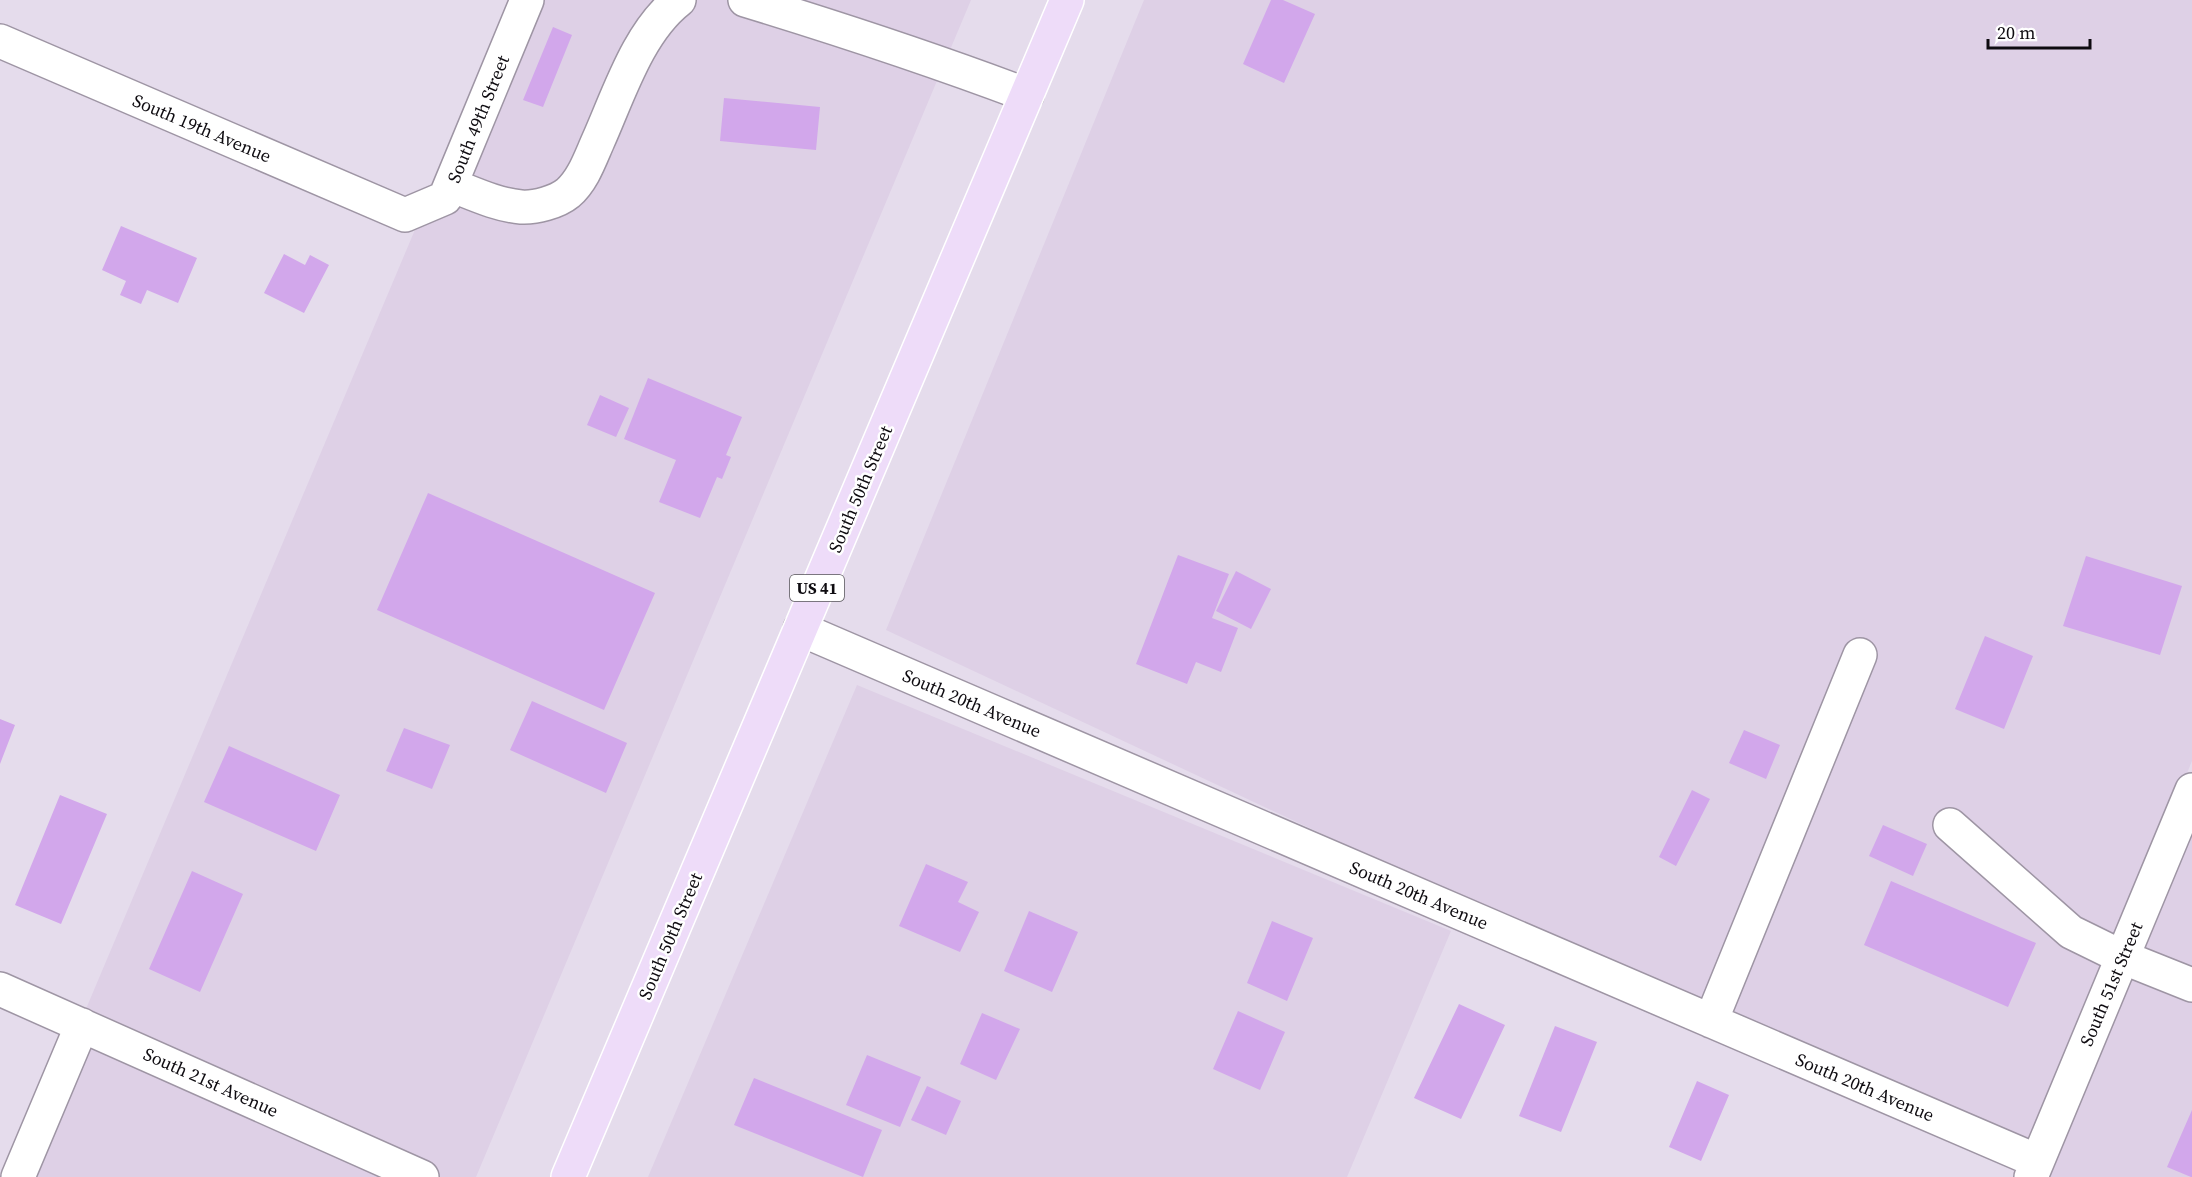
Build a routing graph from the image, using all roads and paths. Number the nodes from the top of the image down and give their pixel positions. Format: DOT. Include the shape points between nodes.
graph roads {
  1 [pos="526,0"];
  2 [pos="680,0"];
  3 [pos="745,0"];
  4 [pos="1067,0"];
  5 [pos="0,41"];
  6 [pos="1027,95"];
  7 [pos="451,185"];
  8 [pos="405,215"];
  9 [pos="800,629"];
  10 [pos="1860,655"];
  11 [pos="2192,790"];
  12 [pos="1950,825"];
  13 [pos="2122,957"];
  14 [pos="2192,985"];
  15 [pos="0,989"];
  16 [pos="1712,1021"];
  17 [pos="82,1024"];
  18 [pos="2034,1169"];
  19 [pos="18,1177"];
  20 [pos="422,1177"];
  21 [pos="568,1177"];
  1 -- 7 [label="street, South 49th Street"];
  2 -- 7 [label="street" via="663,13 640,47 584,172 568,193 544,204 521,207"];
  3 -- 6 [label="street" via="922,56"];
  4 -- 6 [label="main road, South 50th Street / US 41"];
  5 -- 8 [label="street, South 19th Avenue"];
  6 -- 9 [label="main road, South 50th Street / US 41"];
  7 -- 8 [label="street, South 49th Street" via="445,198"];
  9 -- 16 [label="street, South 20th Avenue"];
  9 -- 21 [label="main road, South 50th Street / US 41"];
  10 -- 16 [label="street"];
  11 -- 13 [label="street, South 51st Street"];
  12 -- 13 [label="street" via="2071,932"];
  13 -- 14 [label="street"];
  13 -- 18 [label="street, South 51st Street"];
  15 -- 17 [label="street, South 21st Avenue"];
  16 -- 18 [label="street, South 20th Avenue"];
  17 -- 19 [label="street"];
  17 -- 20 [label="street, South 21st Avenue"];
}
